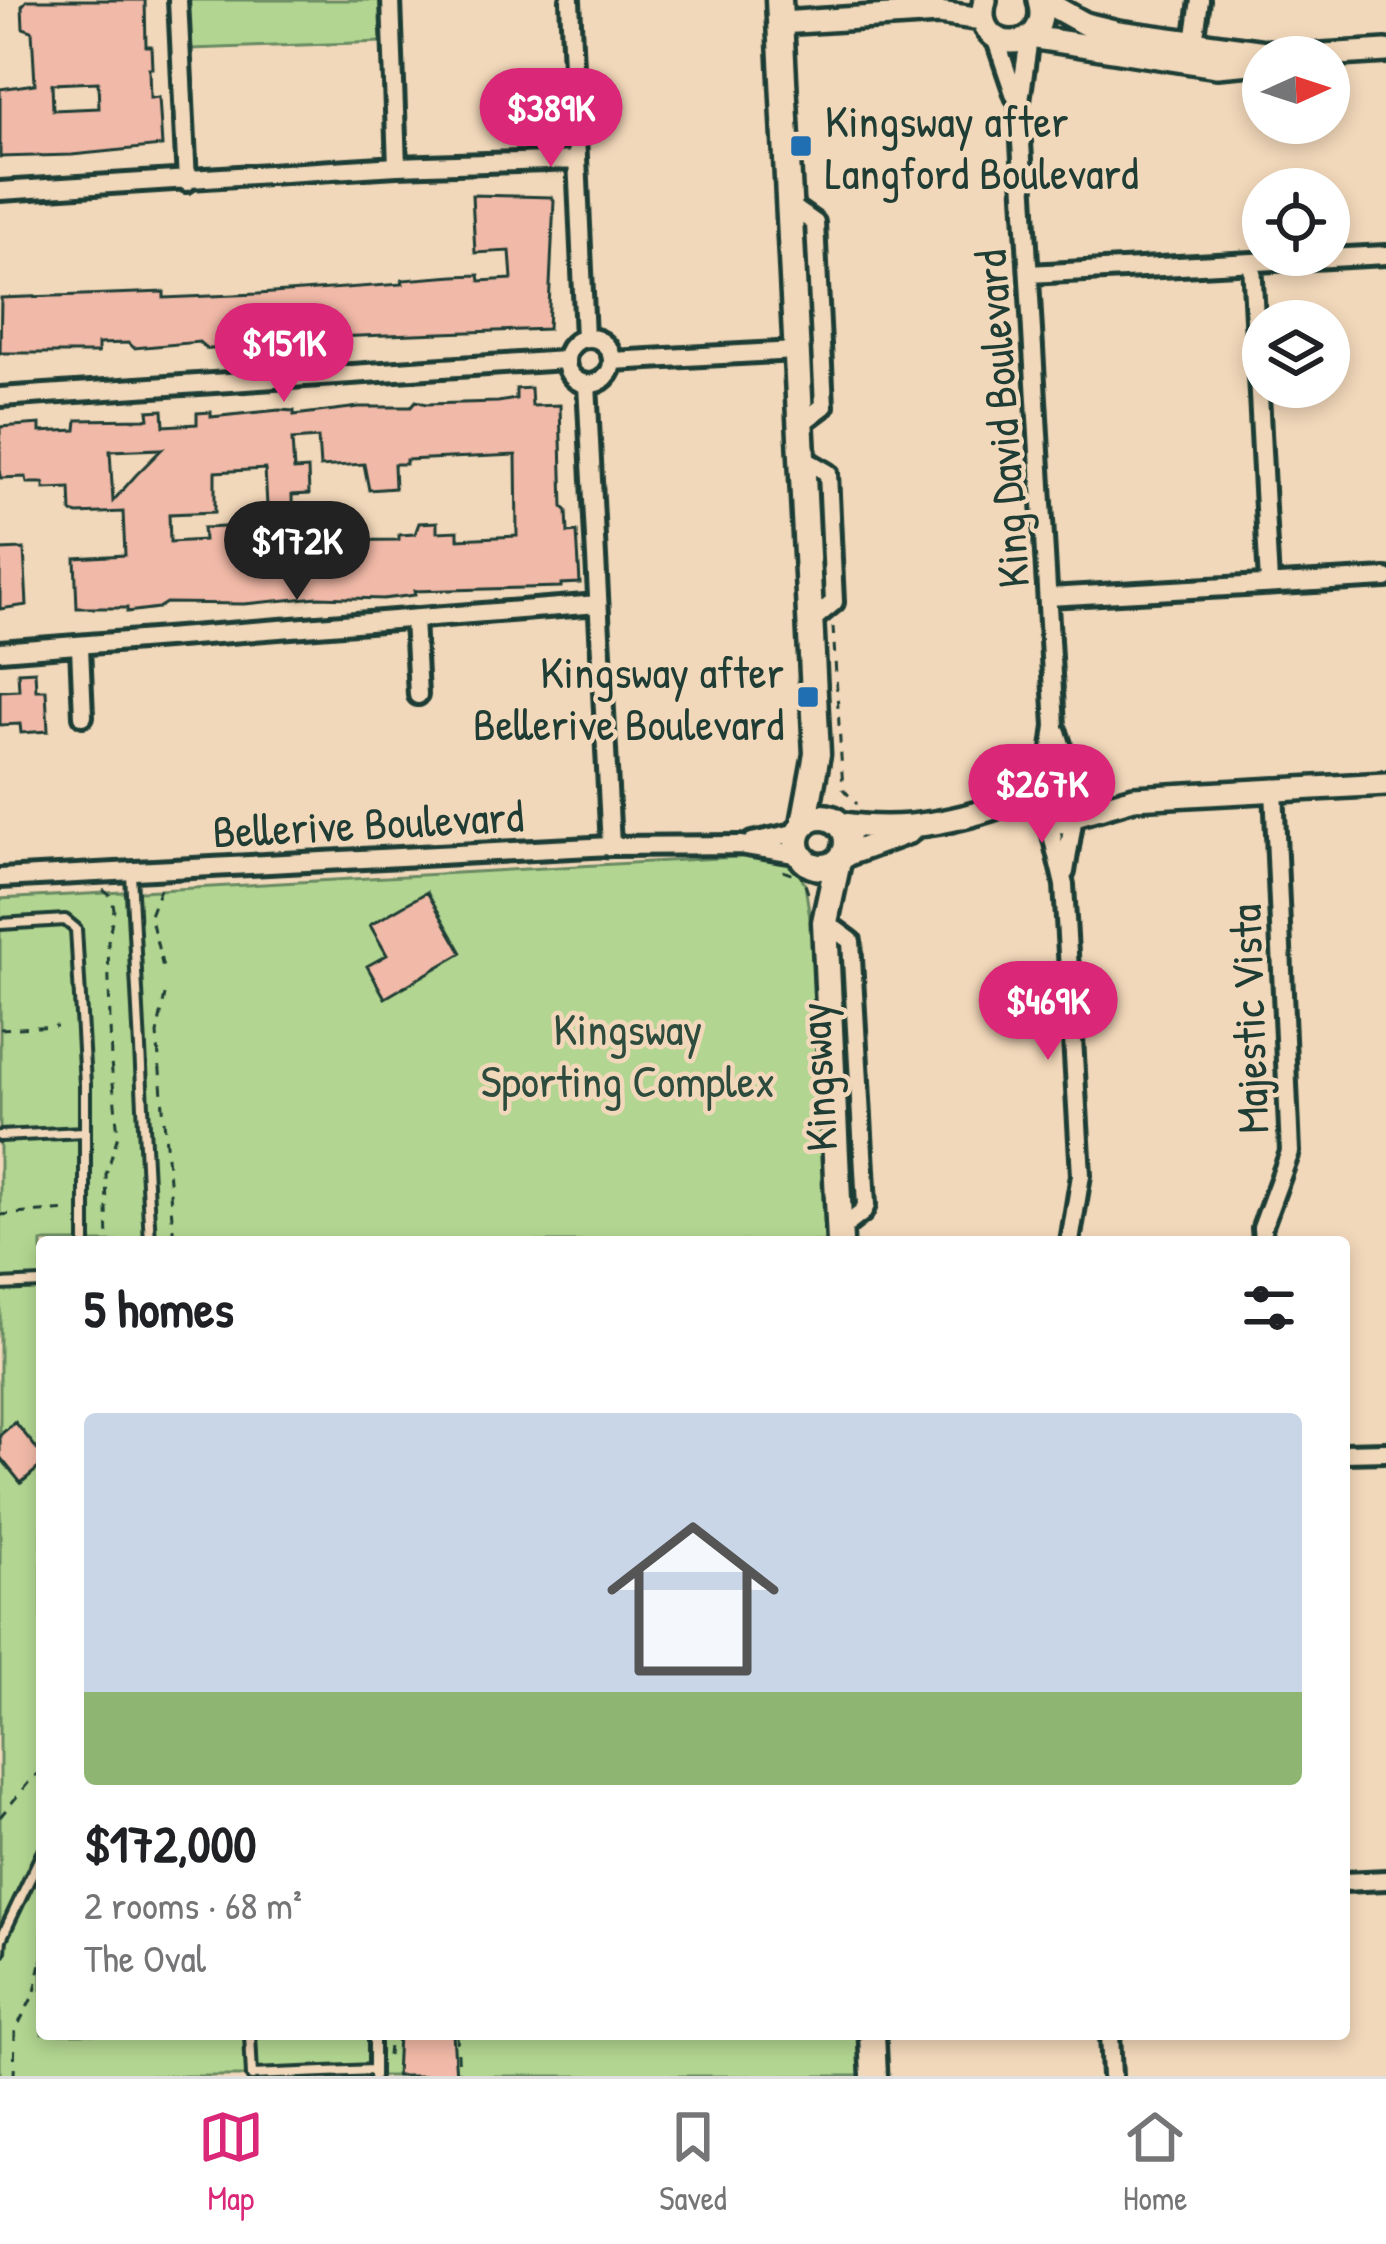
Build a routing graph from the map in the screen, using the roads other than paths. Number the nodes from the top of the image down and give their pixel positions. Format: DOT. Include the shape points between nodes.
graph roads {
  1 [pos="178,0"];
  2 [pos="391,0"];
  3 [pos="570,0"];
  4 [pos="1041,0"];
  5 [pos="1200,0"];
  6 [pos="779,12"];
  7 [pos="988,19"];
  8 [pos="1029,37"];
  9 [pos="1194,43"];
  10 [pos="1242,50"];
  11 [pos="1386,51"];
  12 [pos="1350,53"];
  13 [pos="1242,66"];
  14 [pos="1019,109"];
  15 [pos="577,160"];
  16 [pos="397,166"];
  17 [pos="187,182"];
  18 [pos="0,191"];
  19 [pos="788,204"];
  20 [pos="1386,255"];
  21 [pos="1350,257"];
  22 [pos="1242,263"];
  23 [pos="1029,274"];
  24 [pos="1253,276"];
  25 [pos="585,338"];
  26 [pos="796,351"];
  27 [pos="566,360"];
  28 [pos="612,361"];
  29 [pos="587,384"];
  30 [pos="0,397"];
  31 [pos="800,424"];
  32 [pos="1386,578"];
  33 [pos="1269,584"];
  34 [pos="1048,597"];
  35 [pos="598,604"];
  36 [pos="414,620"];
  37 [pos="80,647"];
  38 [pos="0,651"];
  39 [pos="418,694"];
  40 [pos="83,716"];
  41 [pos="1055,726"];
  42 [pos="817,754"];
  43 [pos="1386,784"];
  44 [pos="1046,787"];
  45 [pos="1076,789"];
  46 [pos="1274,789"];
  47 [pos="1134,798"];
  48 [pos="995,808"];
  49 [pos="1075,815"];
  50 [pos="1047,818"];
  51 [pos="837,822"];
  52 [pos="926,825"];
  53 [pos="610,847"];
  54 [pos="802,850"];
  55 [pos="840,859"];
  56 [pos="131,872"];
  57 [pos="0,878"];
  58 [pos="1064,885"];
  59 [pos="825,918"];
  60 [pos="0,924"];
  61 [pos="85,1132"];
  62 [pos="0,1136"];
  63 [pos="85,1236"];
  64 [pos="150,1236"];
  65 [pos="840,1236"];
  66 [pos="1071,1236"];
  67 [pos="1263,1236"];
  68 [pos="36,1283"];
  69 [pos="0,1285"];
  70 [pos="1386,1451"];
  71 [pos="1350,1454"];
  72 [pos="36,1865"];
  73 [pos="1386,1880"];
  74 [pos="1350,1882"];
  75 [pos="0,1951"];
  76 [pos="250,2040"];
  77 [pos="374,2040"];
  78 [pos="872,2040"];
  79 [pos="884,2040"];
  80 [pos="1110,2040"];
  81 [pos="374,2073"];
  82 [pos="252,2076"];
  83 [pos="874,2076"];
  84 [pos="886,2076"];
  85 [pos="1112,2076"];
  1 -- 17 [label="street"];
  2 -- 16 [label="street"];
  3 -- 15 [label="street"];
  4 -- 8 [label="street" via="1042,19"];
  4 -- 9 [label="street" via="1085,24"];
  5 -- 9 [label="street"];
  6 -- 7 [label="street"];
  6 -- 19 [label="main road, Kingsway"];
  7 -- 8 [label="street" via="1014,43"];
  7 -- 14 [label="street, King David Boulevard"];
  8 -- 13 [label="street"];
  8 -- 14 [label="street, King David Boulevard"];
  9 -- 10 [label="street"];
  11 -- 12 [label="street"];
  14 -- 23 [label="street, King David Boulevard"];
  15 -- 16 [label="street"];
  15 -- 25 [label="street"];
  16 -- 17 [label="street"];
  17 -- 18 [label="street"];
  19 -- 26 [label="main road, Kingsway"];
  19 -- 31 [label="street, Kingsway" via="815,224 824,406"];
  20 -- 21 [label="street"];
  22 -- 23 [label="street"];
  23 -- 34 [label="street, King David Boulevard"];
  24 -- 33 [label="street"];
  25 -- 27 [label="street" via="571,345"];
  25 -- 28 [label="street" via="607,346"];
  26 -- 28 [label="street"];
  26 -- 31 [label="main road, Kingsway"];
  27 -- 29 [label="street" via="573,378"];
  27 -- 30 [label="street"];
  28 -- 29 [label="street" via="606,376"];
  29 -- 35 [label="street"];
  31 -- 42 [label="main road, Kingsway"];
  32 -- 33 [label="street"];
  33 -- 34 [label="street"];
  34 -- 41 [label="street, King David Boulevard"];
  35 -- 36 [label="street"];
  35 -- 53 [label="street"];
  36 -- 37 [label="street"];
  36 -- 39 [label="street"];
  37 -- 38 [label="street"];
  37 -- 40 [label="street"];
  41 -- 44 [label="street, King David Boulevard"];
  41 -- 45 [label="street, King David Boulevard"];
  42 -- 51 [label="main road, Kingsway"];
  42 -- 54 [label="main road, Kingsway"];
  43 -- 46 [label="street"];
  44 -- 45 [label="street"];
  44 -- 48 [label="street"];
  44 -- 50 [label="street" via="1039,802"];
  45 -- 47 [label="street"];
  45 -- 49 [label="street"];
  46 -- 47 [label="street"];
  46 -- 67 [label="street, Majestic Vista" via="1290,1152"];
  47 -- 49 [label="street"];
  48 -- 50 [label="street"];
  48 -- 52 [label="street"];
  49 -- 50 [label="street"];
  49 -- 58 [label="street"];
  50 -- 58 [label="street"];
  51 -- 52 [label="street"];
  51 -- 54 [label="main road" via="822,817"];
  51 -- 55 [label="main road, Kingsway" via="847,842"];
  52 -- 55 [label="street"];
  53 -- 54 [label="street, Bellerive Boulevard"];
  53 -- 56 [label="street, Bellerive Boulevard"];
  54 -- 55 [label="main road" via="821,867"];
  54 -- 59 [label="main road, Kingsway"];
  55 -- 59 [label="main road, Kingsway"];
  56 -- 57 [label="street, Bellerive Boulevard"];
  56 -- 64 [label="lane"];
  58 -- 66 [label="street" via="1081,1175"];
  59 -- 65 [label="main road, Kingsway"];
  60 -- 61 [label="lane" via="65,920 76,929"];
  61 -- 62 [label="lane"];
  61 -- 63 [label="lane"];
  68 -- 69 [label="lane"];
  70 -- 71 [label="street"];
  72 -- 75 [label="lane"];
  73 -- 74 [label="street"];
  76 -- 82 [label="lane"];
  77 -- 81 [label="lane"];
  78 -- 83 [label="main road"];
  79 -- 84 [label="main road"];
  80 -- 85 [label="street"];
  81 -- 82 [label="lane"];
}
